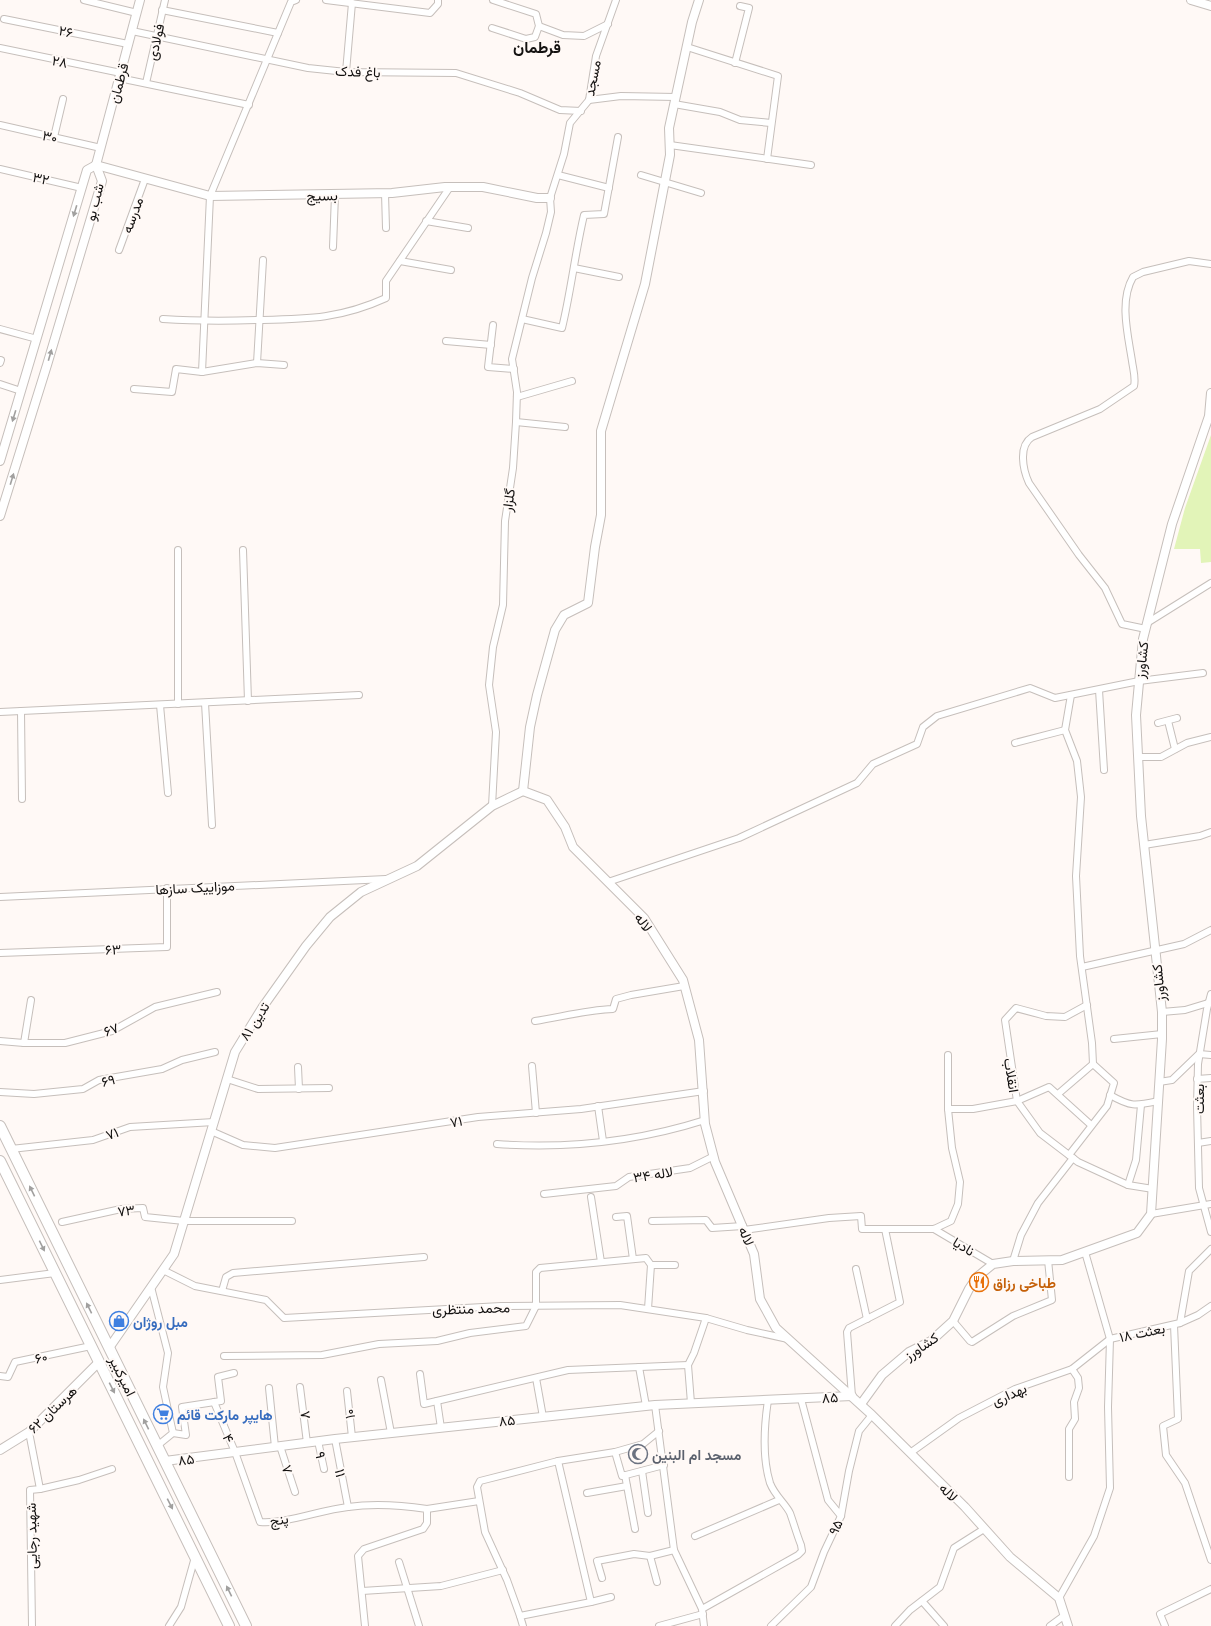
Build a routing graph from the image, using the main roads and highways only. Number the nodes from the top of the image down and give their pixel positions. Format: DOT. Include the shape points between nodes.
graph roads {
  1 [pos="0,1126"];
  2 [pos="0,1161"];
  3 [pos="193,1516"];
  4 [pos="180,1522"];
  5 [pos="202,1533"];
  6 [pos="188,1539"];
  7 [pos="229,1626"];
  8 [pos="246,1626"];
  3 -- 1 [label="main road, امیرکبیر, one-way"];
  2 -- 4 [label="main road, امیرکبیر, one-way"];
  3 -- 4 [label="main road"];
  3 -- 5 [label="main road, امیرکبیر"];
  4 -- 6 [label="main road, امیرکبیر"];
  5 -- 6 [label="main road"];
  8 -- 5 [label="main road, امیرکبیر, one-way"];
  6 -- 7 [label="main road, امیرکبیر"];
}
